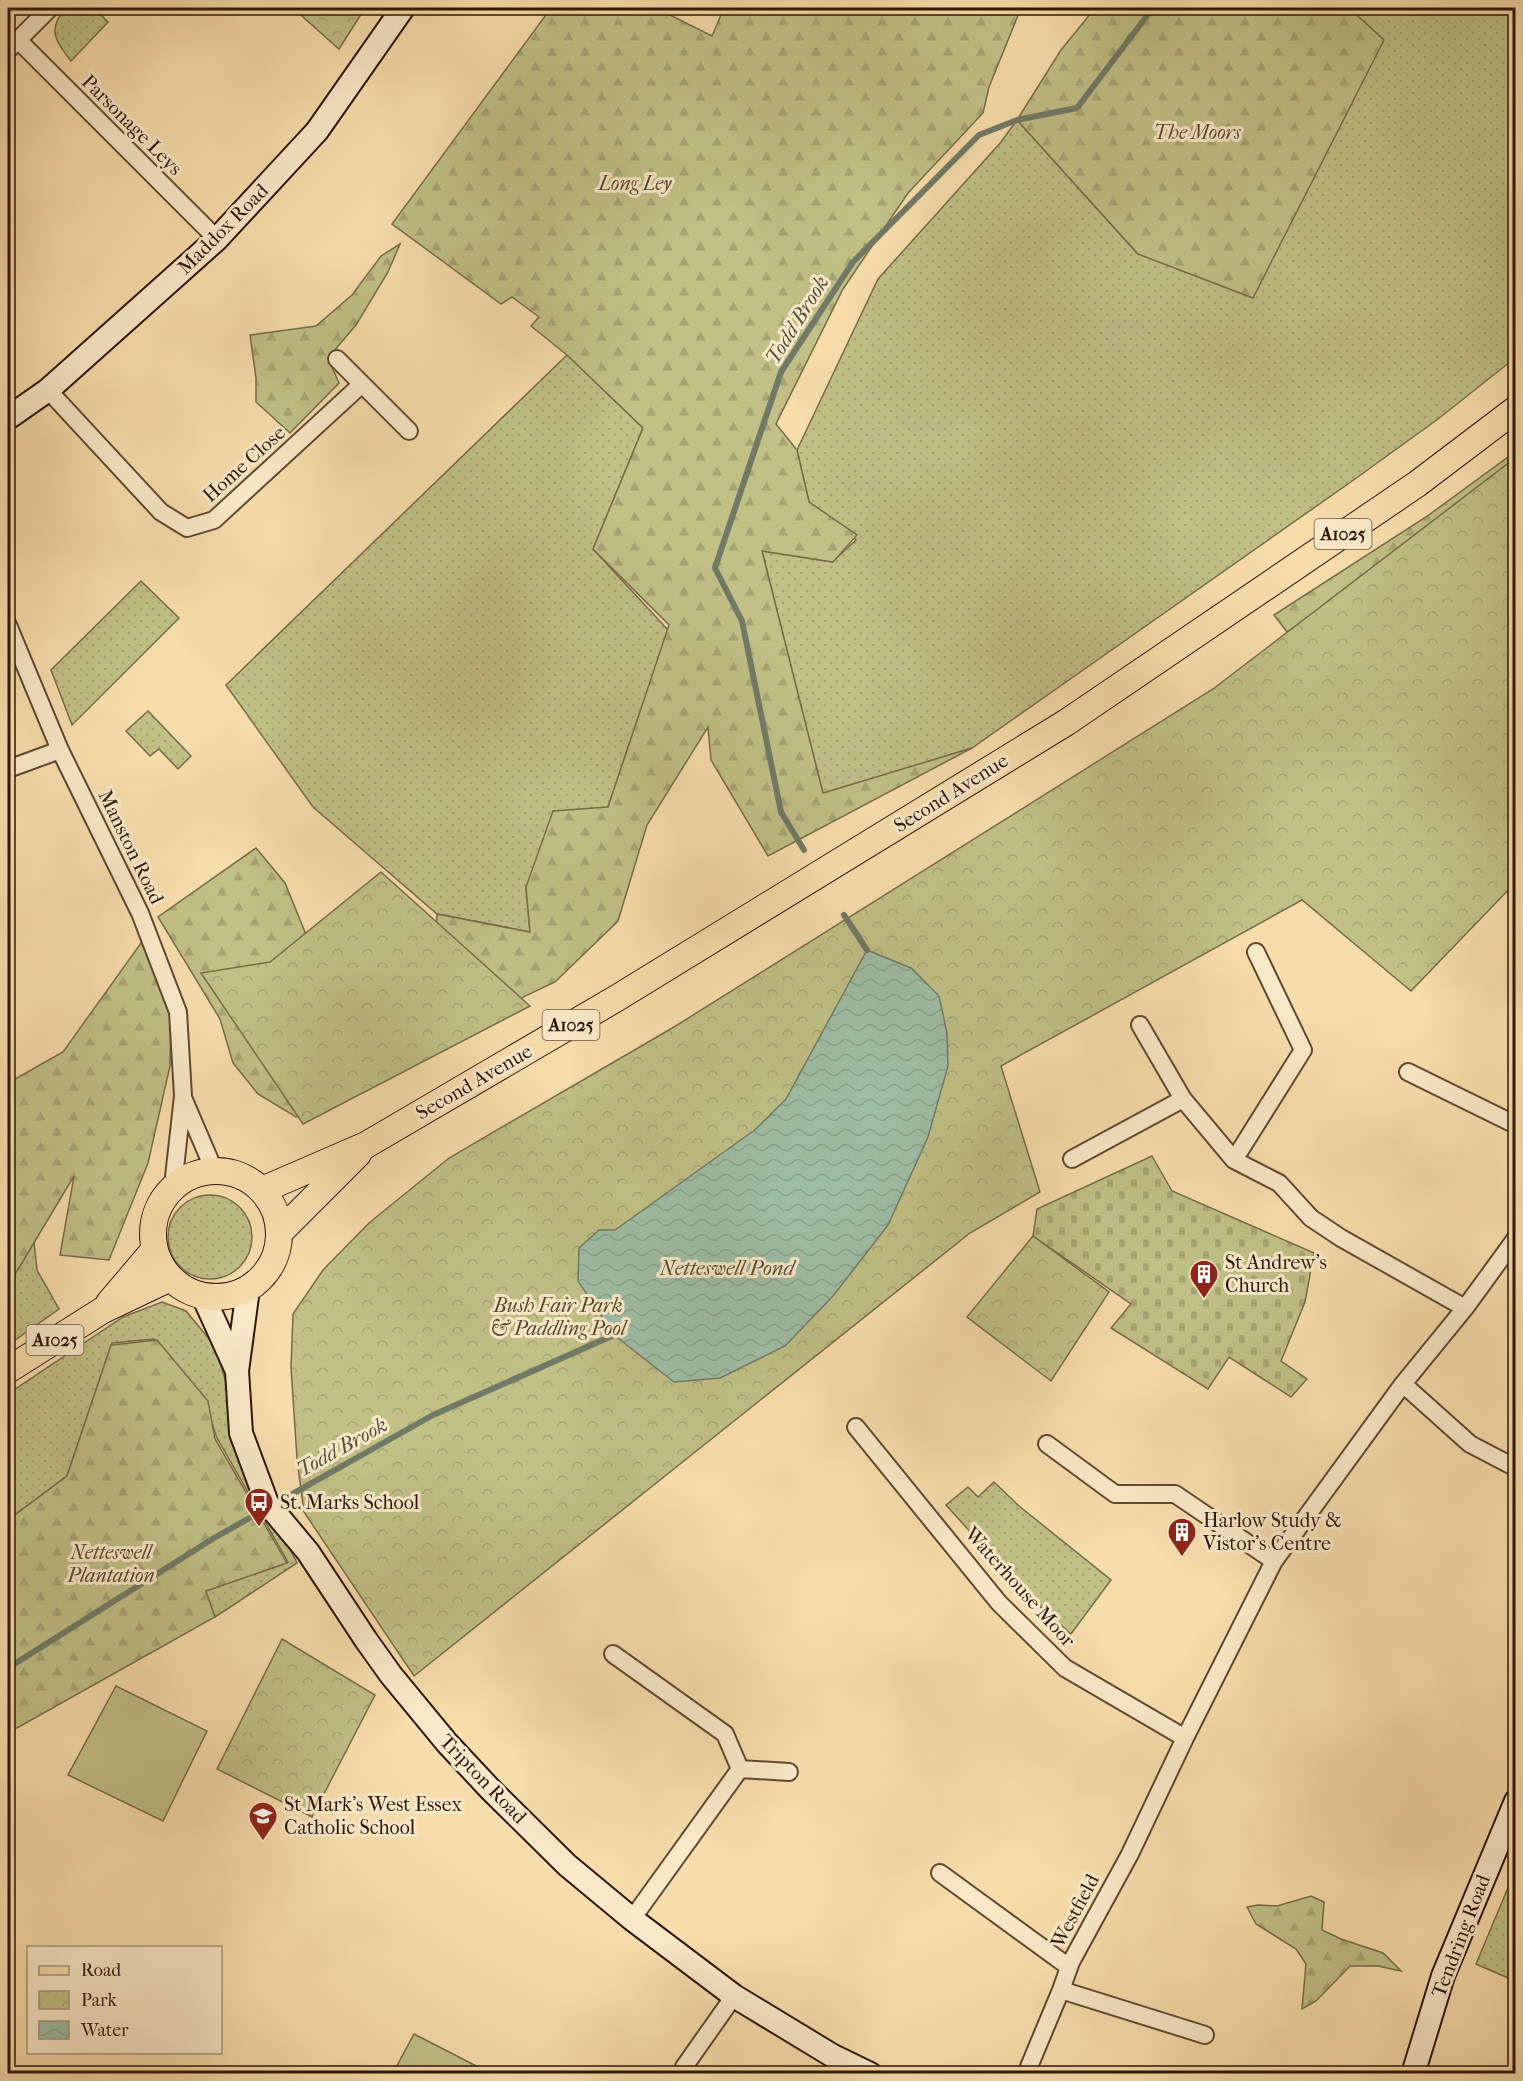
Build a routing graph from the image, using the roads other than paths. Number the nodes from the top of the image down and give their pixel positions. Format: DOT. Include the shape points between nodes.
graph roads {
  1 [pos="50,8"];
  2 [pos="403,8"];
  3 [pos="13,45"];
  4 [pos="217,239"];
  5 [pos="337,359"];
  6 [pos="362,384"];
  7 [pos="48,390"];
  8 [pos="1515,409"];
  9 [pos="8,418"];
  10 [pos="409,431"];
  11 [pos="8,625"];
  12 [pos="60,750"];
  13 [pos="8,769"];
  14 [pos="1256,952"];
  15 [pos="1140,1025"];
  16 [pos="1408,1072"];
  17 [pos="183,1096"];
  18 [pos="1183,1099"];
  19 [pos="1515,1125"];
  20 [pos="366,1146"];
  21 [pos="1071,1159"];
  22 [pos="1234,1160"];
  23 [pos="214,1170"];
  24 [pos="173,1186"];
  25 [pos="262,1190"];
  26 [pos="279,1233"];
  27 [pos="1515,1238"];
  28 [pos="154,1251"];
  29 [pos="170,1278"];
  30 [pos="248,1289"];
  31 [pos="203,1296"];
  32 [pos="1465,1308"];
  33 [pos="103,1310"];
  34 [pos="8,1370"];
  35 [pos="237,1371"];
  36 [pos="1403,1384"];
  37 [pos="856,1427"];
  38 [pos="1047,1444"];
  39 [pos="1515,1468"];
  40 [pos="1274,1561"];
  41 [pos="613,1654"];
  42 [pos="1185,1738"];
  43 [pos="741,1769"];
  44 [pos="789,1772"];
  45 [pos="1515,1801"];
  46 [pos="940,1873"];
  47 [pos="632,1919"];
  48 [pos="1069,1967"];
  49 [pos="1061,1990"];
  50 [pos="734,1996"];
  51 [pos="1205,2035"];
  52 [pos="682,2073"];
  53 [pos="870,2073"];
  54 [pos="1026,2073"];
  55 [pos="1413,2073"];
  1 -- 3 [label="street, Parsonage Leys"];
  2 -- 4 [label="street, Maddox Road" via="316,131"];
  3 -- 4 [label="street, Parsonage Leys"];
  4 -- 7 [label="street, Maddox Road"];
  5 -- 6 [label="street"];
  6 -- 7 [label="street, Home Close" via="214,520 187,528 161,512"];
  6 -- 10 [label="street"];
  7 -- 9 [label="street, Maddox Road"];
  8 -- 20 [label="main road, Second Avenue / A1025" via="1417,484 1067,722 617,998"];
  11 -- 12 [label="street, Manston Road"];
  12 -- 13 [label="street"];
  12 -- 17 [label="street, Manston Road" via="140,913 178,1012"];
  14 -- 22 [label="street" via="1303,1050"];
  15 -- 18 [label="street"];
  16 -- 19 [label="street"];
  17 -- 23 [label="street, Manston Road"];
  17 -- 24 [label="street, Manston Road"];
  18 -- 21 [label="street"];
  18 -- 22 [label="street"];
  20 -- 25 [label="main road, Second Avenue / A1025"];
  20 -- 26 [label="main road, Second Avenue / A1025"];
  22 -- 32 [label="street" via="1279,1183 1311,1218 1341,1238"];
  23 -- 24 [label="main road" via="192,1175"];
  23 -- 25 [label="main road" via="248,1179"];
  24 -- 28 [label="main road" via="154,1216"];
  25 -- 26 [label="main road" via="274,1210"];
  26 -- 30 [label="main road" via="271,1265"];
  27 -- 32 [label="street"];
  28 -- 29 [label="main road"];
  28 -- 33 [label="main road, A1025"];
  29 -- 31 [label="main road" via="180,1287"];
  29 -- 33 [label="main road, A1025"];
  30 -- 31 [label="main road" via="234,1295"];
  30 -- 35 [label="street, Tripton Road"];
  31 -- 35 [label="street, Tripton Road"];
  32 -- 36 [label="street"];
  33 -- 34 [label="main road, A1025"];
  35 -- 47 [label="street, Tripton Road" via="242,1433 267,1503 308,1552 372,1649 447,1743 491,1790 567,1864"];
  36 -- 39 [label="street" via="1470,1444"];
  36 -- 40 [label="street"];
  37 -- 42 [label="street, Waterhouse Moor" via="999,1603 1065,1668"];
  38 -- 40 [label="street" via="1115,1494 1175,1494"];
  40 -- 42 [label="street"];
  41 -- 43 [label="street" via="725,1734"];
  42 -- 48 [label="street, Westfield" via="1130,1854"];
  43 -- 44 [label="street"];
  43 -- 47 [label="street"];
  45 -- 55 [label="street, Tendring Road" via="1443,1976"];
  46 -- 48 [label="street"];
  47 -- 50 [label="street, Tripton Road"];
  48 -- 49 [label="street, Westfield"];
  49 -- 51 [label="street"];
  49 -- 54 [label="street, Westfield"];
  50 -- 52 [label="street"];
  50 -- 53 [label="street, Tripton Road" via="832,2056"];
}
